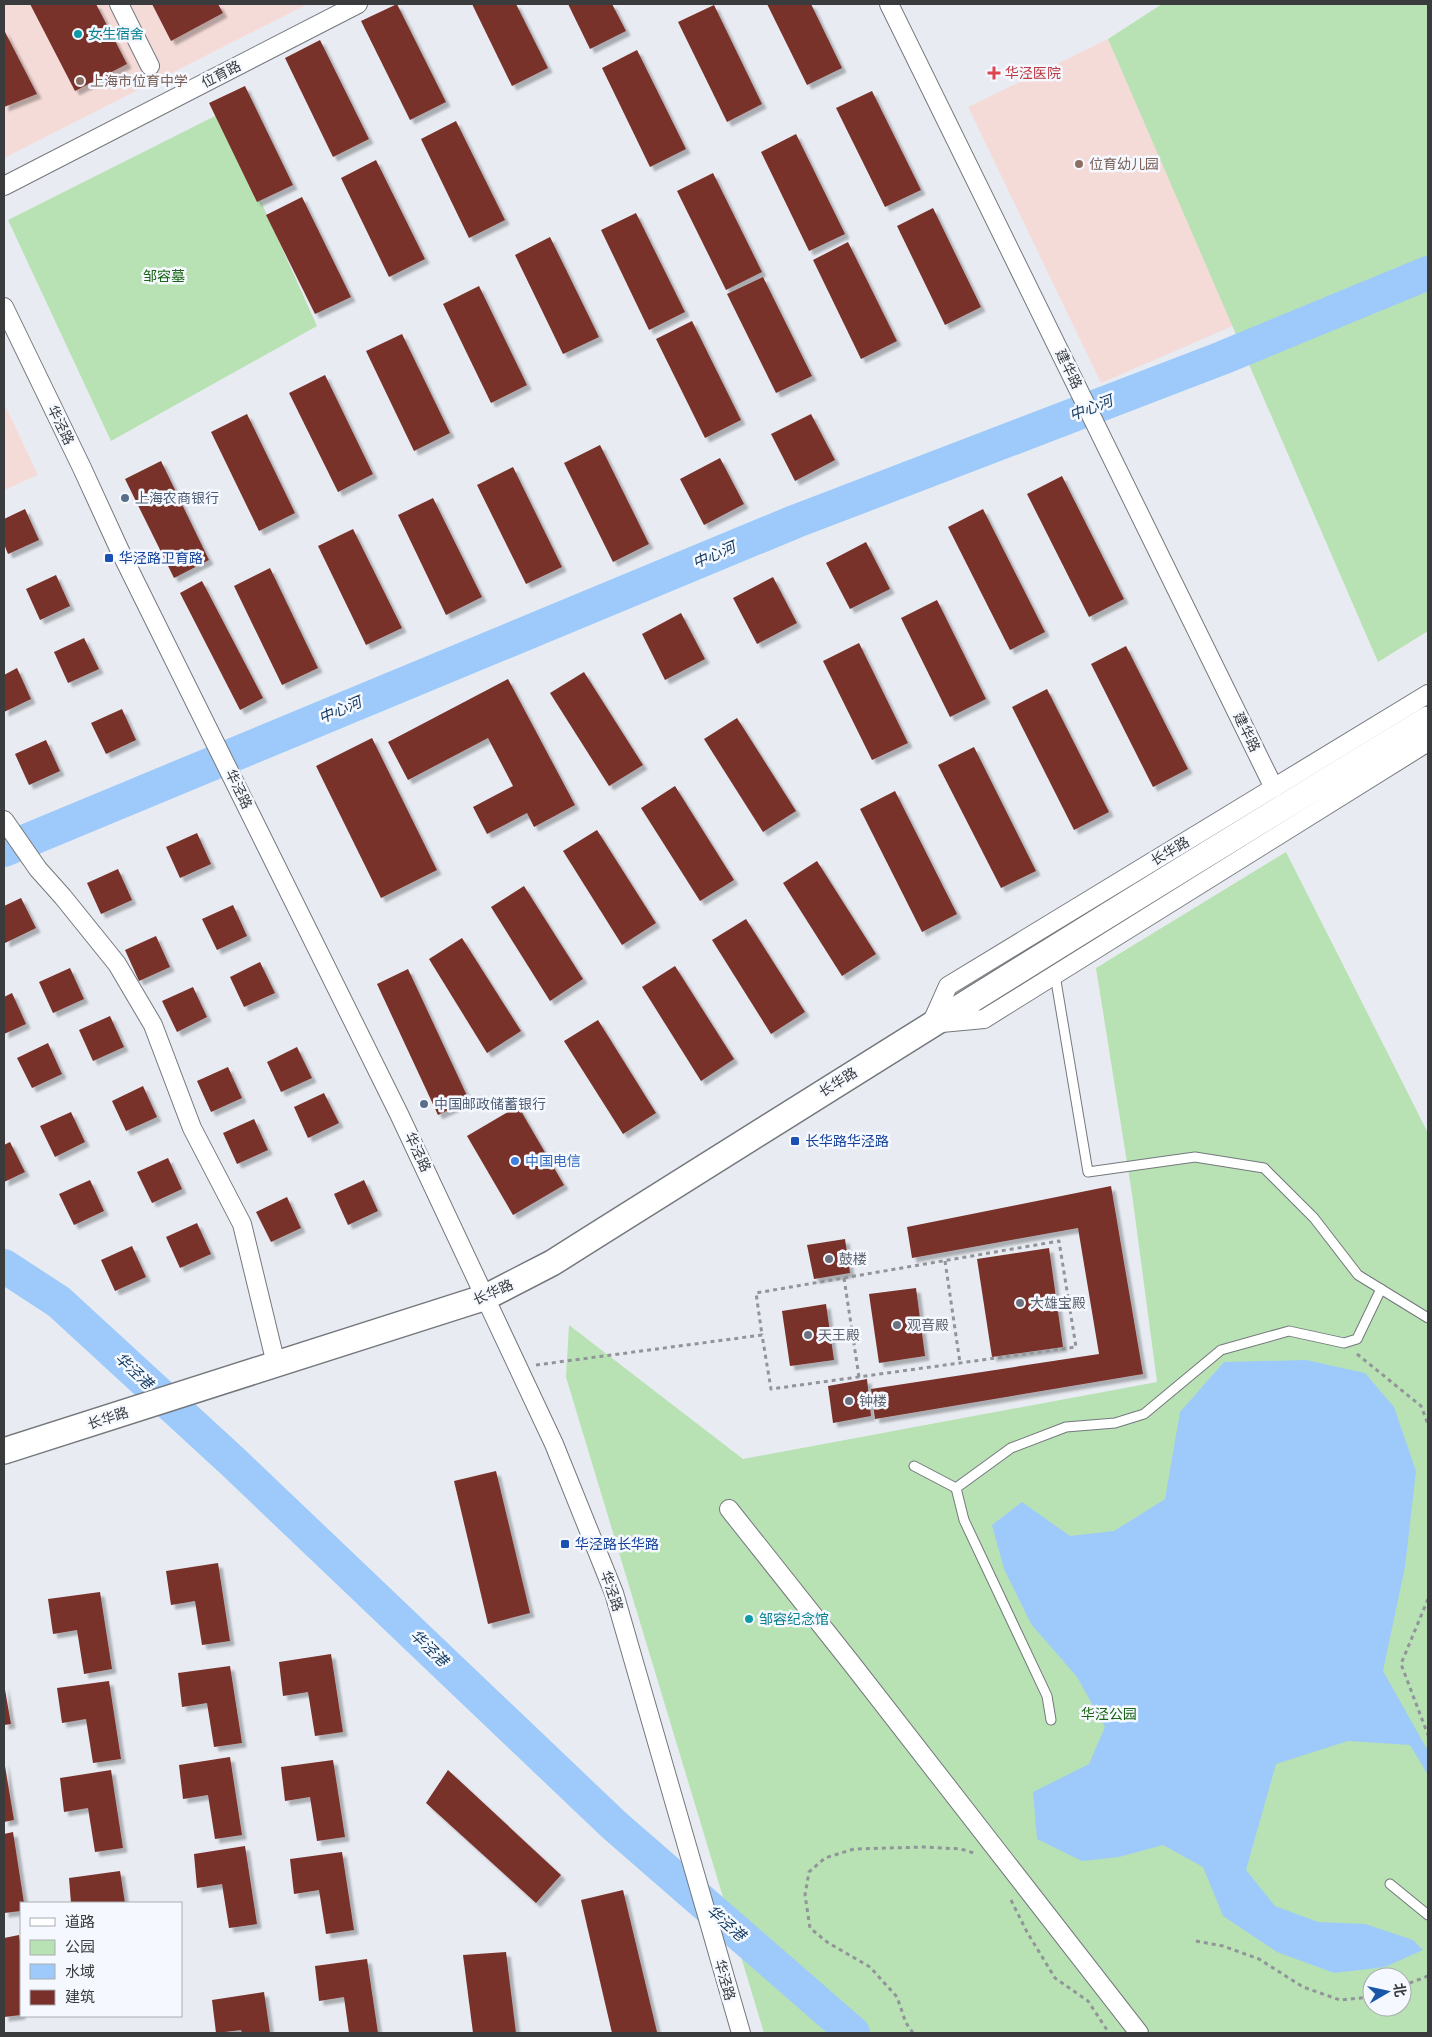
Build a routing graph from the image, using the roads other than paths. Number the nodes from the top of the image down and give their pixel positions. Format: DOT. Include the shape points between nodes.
graph roads {
  1 [pos="119,4"];
  2 [pos="358,4"];
  3 [pos="889,4"];
  4 [pos="150,66"];
  5 [pos="4,186"];
  6 [pos="4,307"];
  7 [pos="1428,694"];
  8 [pos="1428,719"];
  9 [pos="1428,742"];
  10 [pos="1274,788"];
  11 [pos="4,820"];
  12 [pos="1055,976"];
  13 [pos="931,1024"];
  14 [pos="1381,1289"];
  15 [pos="486,1297"];
  16 [pos="1428,1318"];
  17 [pos="276,1364"];
  18 [pos="4,1451"];
  19 [pos="914,1466"];
  20 [pos="956,1488"];
  21 [pos="729,1509"];
  22 [pos="1051,1720"];
  23 [pos="1390,1884"];
  24 [pos="1428,1915"];
  25 [pos="740,2033"];
  26 [pos="1139,2033"];
  1 -- 4 [label="street"];
  2 -- 5 [label="street, 位育路"];
  3 -- 10 [label="street, 建华路"];
  6 -- 15 [label="street, 华泾路" via="121,553 400,1114"];
  7 -- 10 [label="street, 长华路"];
  8 -- 13 [label="street, 长华路"];
  9 -- 12 [label="street, 长华路"];
  10 -- 13 [label="street, 长华路" via="948,986"];
  11 -- 17 [label="street" via="38,869 117,964 153,1025 192,1128 242,1224"];
  12 -- 13 [label="street, 长华路" via="984,1019"];
  12 -- 14 [label="lane" via="1088,1172 1195,1157 1264,1168 1314,1218 1358,1275"];
  13 -- 15 [label="street, 长华路" via="552,1263"];
  14 -- 16 [label="lane"];
  14 -- 20 [label="lane" via="1357,1339 1344,1343 1289,1331 1221,1350 1144,1414 1115,1423 1066,1428 1011,1448"];
  15 -- 17 [label="street, 长华路"];
  15 -- 25 [label="street, 华泾路" via="577,1497 614,1593"];
  17 -- 18 [label="street, 长华路"];
  19 -- 20 [label="lane"];
  20 -- 22 [label="lane" via="964,1520 1047,1696"];
  21 -- 26 [label="street"];
  23 -- 24 [label="lane"];
}
